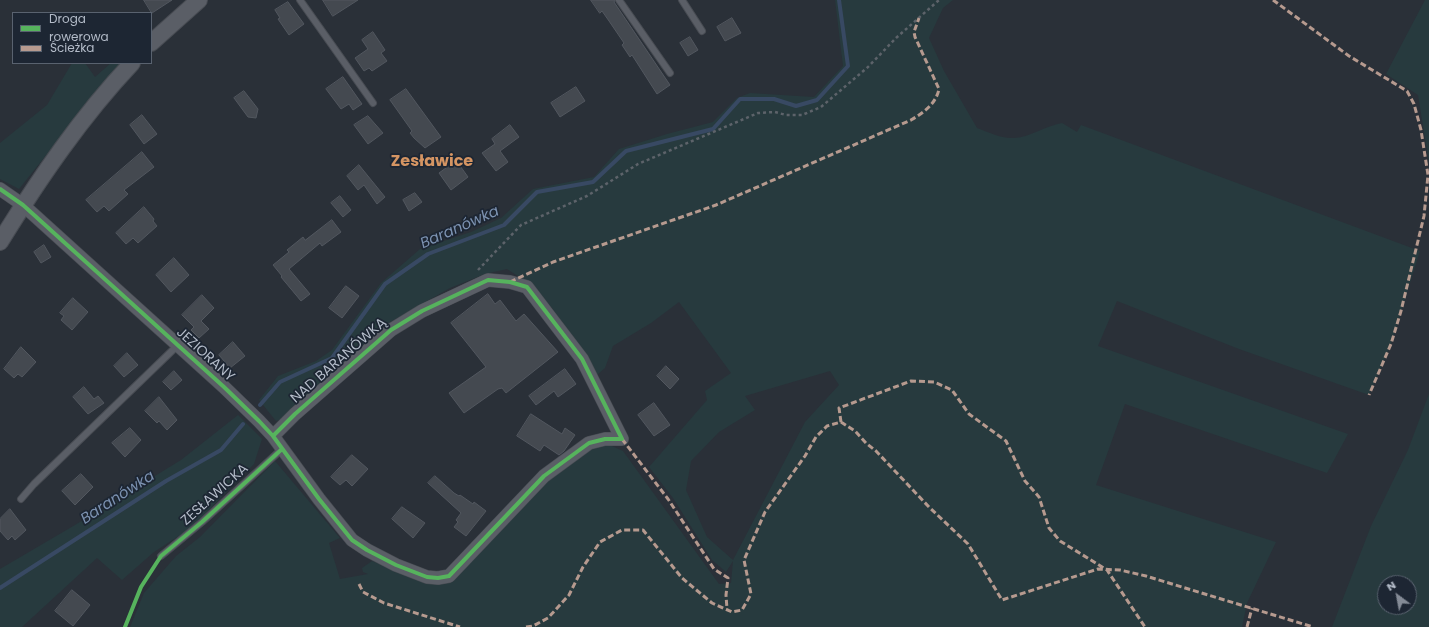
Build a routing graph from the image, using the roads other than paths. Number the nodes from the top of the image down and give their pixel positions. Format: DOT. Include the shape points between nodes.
graph roads {
  1 [pos="199,0"];
  2 [pos="300,0"];
  3 [pos="619,0"];
  4 [pos="682,0"];
  5 [pos="702,31"];
  6 [pos="152,42"];
  7 [pos="131,64"];
  8 [pos="670,73"];
  9 [pos="373,103"];
  10 [pos="0,188"];
  11 [pos="23,205"];
  12 [pos="0,242"];
  13 [pos="178,345"];
  14 [pos="273,436"];
  15 [pos="622,439"];
  16 [pos="282,449"];
  17 [pos="21,499"];
  18 [pos="161,556"];
  1 -- 6 [label="street"];
  2 -- 9 [label="lane"];
  3 -- 8 [label="lane"];
  4 -- 5 [label="lane"];
  7 -- 11 [label="street" via="95,104"];
  10 -- 11 [label="street, JEZIORANY"];
  11 -- 12 [label="street"];
  11 -- 13 [label="street, JEZIORANY"];
  13 -- 14 [label="street, JEZIORANY"];
  13 -- 17 [label="lane"];
  14 -- 15 [label="street, NAD BARANÓWKĄ" via="391,330 422,311 488,280 527,287 582,359"];
  14 -- 16 [label="street, JEZIORANY"];
  15 -- 16 [label="street, JEZIORANY" via="605,439 589,443 549,472 449,576 438,578 427,577 396,565 352,540"];
  16 -- 18 [label="lane, ZESŁAWICKA"];
}
